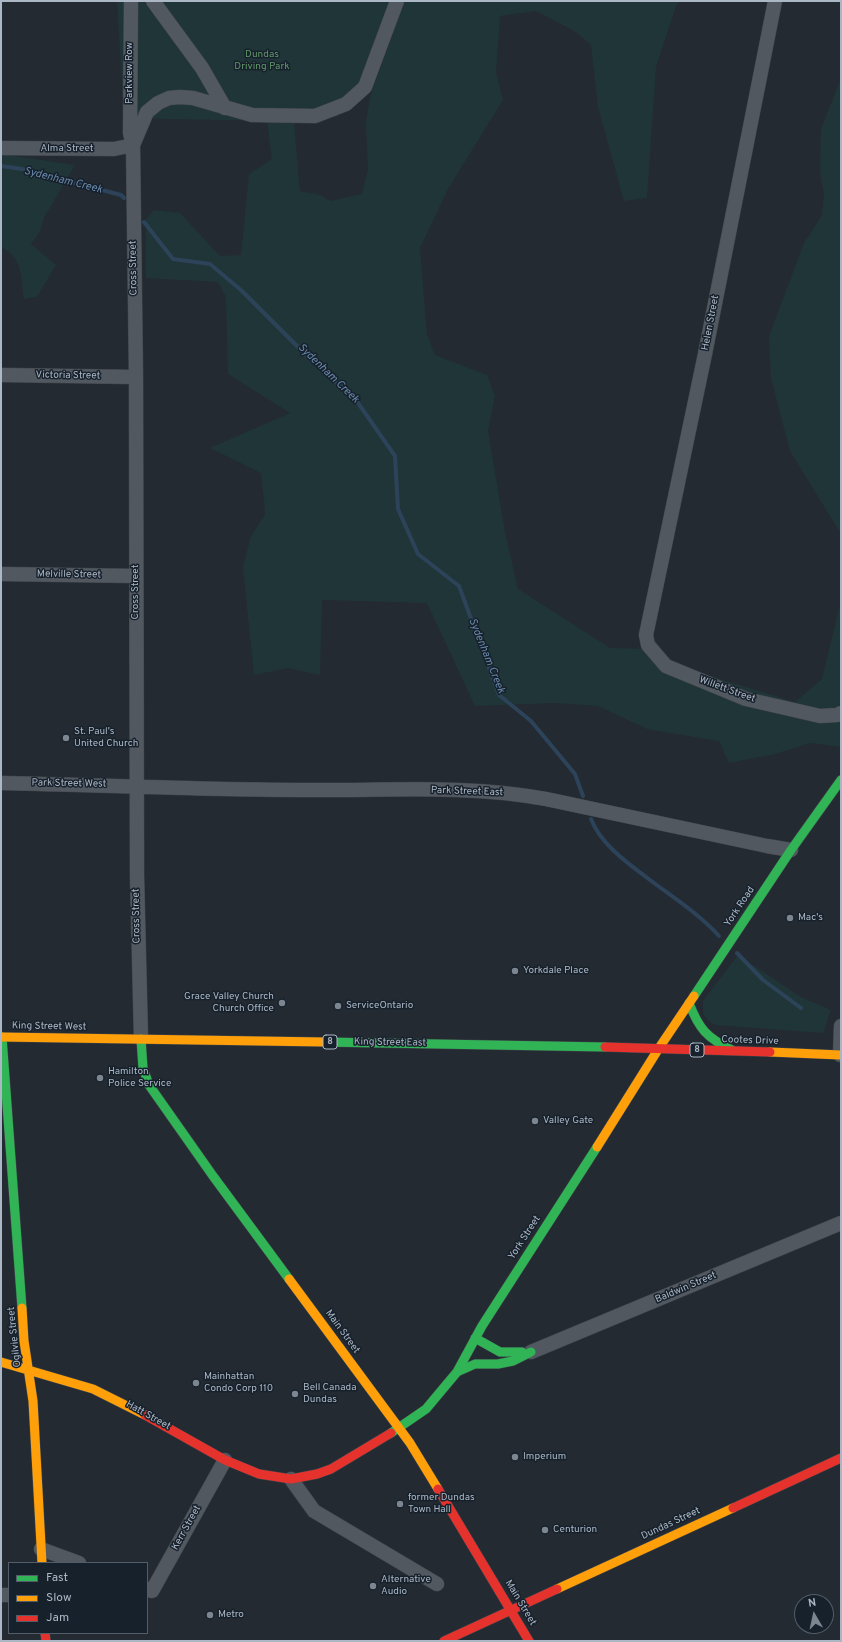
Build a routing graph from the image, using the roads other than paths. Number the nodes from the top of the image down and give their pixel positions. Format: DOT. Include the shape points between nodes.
graph roads {
  1 [pos="131,1"];
  2 [pos="153,1"];
  3 [pos="398,1"];
  4 [pos="775,1"];
  5 [pos="225,108"];
  6 [pos="133,145"];
  7 [pos="1,148"];
  8 [pos="1,375"];
  9 [pos="136,377"];
  10 [pos="1,574"];
  11 [pos="136,576"];
  12 [pos="648,644"];
  13 [pos="841,713"];
  14 [pos="841,780"];
  15 [pos="1,783"];
  16 [pos="137,786"];
  17 [pos="791,850"];
  18 [pos="689,1003"];
  19 [pos="841,1026"];
  20 [pos="1,1037"];
  21 [pos="97,1039"];
  22 [pos="141,1039"];
  23 [pos="659,1048"];
  24 [pos="735,1052"];
  25 [pos="840,1055"];
  26 [pos="841,1223"];
  27 [pos="475,1338"];
  28 [pos="531,1352"];
  29 [pos="1,1362"];
  30 [pos="29,1370"];
  31 [pos="457,1372"];
  32 [pos="399,1428"];
  33 [pos="841,1458"];
  34 [pos="224,1460"];
  35 [pos="291,1478"];
  36 [pos="41,1548"];
  37 [pos="42,1562"];
  38 [pos="76,1562"];
  39 [pos="437,1584"];
  40 [pos="148,1589"];
  41 [pos="510,1610"];
  42 [pos="444,1641"];
  43 [pos="529,1641"];
  1 -- 6 [label="street, Parkview Row" via="130,133"];
  2 -- 5 [label="street" via="202,68"];
  3 -- 5 [label="street" via="365,87 346,104 315,116 252,115"];
  4 -- 12 [label="street, Helen Street" via="648,622"];
  5 -- 6 [label="street" via="193,98 169,98 147,112"];
  6 -- 7 [label="street, Alma Street" via="114,149"];
  6 -- 9 [label="street, Cross Street"];
  8 -- 9 [label="street, Victoria Street"];
  9 -- 11 [label="street, Cross Street"];
  10 -- 11 [label="street, Melville Street"];
  11 -- 16 [label="street, Cross Street"];
  12 -- 13 [label="street, Willett Street" via="666,666 746,699 820,716"];
  14 -- 17 [label="main road, York Road"];
  15 -- 16 [label="street, Park Street West"];
  16 -- 17 [label="street, Park Street East" via="459,790 523,795"];
  16 -- 22 [label="street, Cross Street" via="136,875"];
  17 -- 18 [label="main road, York Road"];
  18 -- 23 [label="main road, York Road"];
  18 -- 24 [label="main road" via="697,1025 705,1034"];
  19 -- 25 [label="street"];
  20 -- 21 [label="main road, King Street West / 8"];
  20 -- 30 [label="main road, Ogilvie Street" via="24,1341"];
  21 -- 22 [label="main road, King Street East / 8"];
  22 -- 23 [label="main road, King Street East / 8"];
  22 -- 32 [label="main road, Main Street" via="143,1073 149,1085"];
  23 -- 24 [label="main road, Cootes Drive / 8"];
  23 -- 27 [label="main road, York Street"];
  24 -- 25 [label="main road, Cootes Drive / 8"];
  26 -- 28 [label="street, Baldwin Street"];
  27 -- 28 [label="main road" via="500,1352"];
  27 -- 31 [label="main road, York Street"];
  28 -- 31 [label="main road" via="513,1361 475,1364"];
  29 -- 30 [label="main road, Hatt Street"];
  30 -- 34 [label="main road, Hatt Street" via="92,1390 128,1405"];
  30 -- 36 [label="main road, Ogilvie Street"];
  31 -- 32 [label="main road, York Street" via="426,1409"];
  32 -- 35 [label="main road, Hatt Street" via="331,1469"];
  32 -- 41 [label="main road, Main Street"];
  33 -- 41 [label="main road, Dundas Street"];
  34 -- 35 [label="main road, Hatt Street" via="259,1474"];
  34 -- 40 [label="street, Kerr Street" via="152,1591"];
  35 -- 39 [label="street" via="314,1511"];
  36 -- 37 [label="main road, Ogilvie Street"];
  36 -- 38 [label="street"];
  41 -- 42 [label="main road, Dundas Street"];
  41 -- 43 [label="main road, Main Street"];
}
